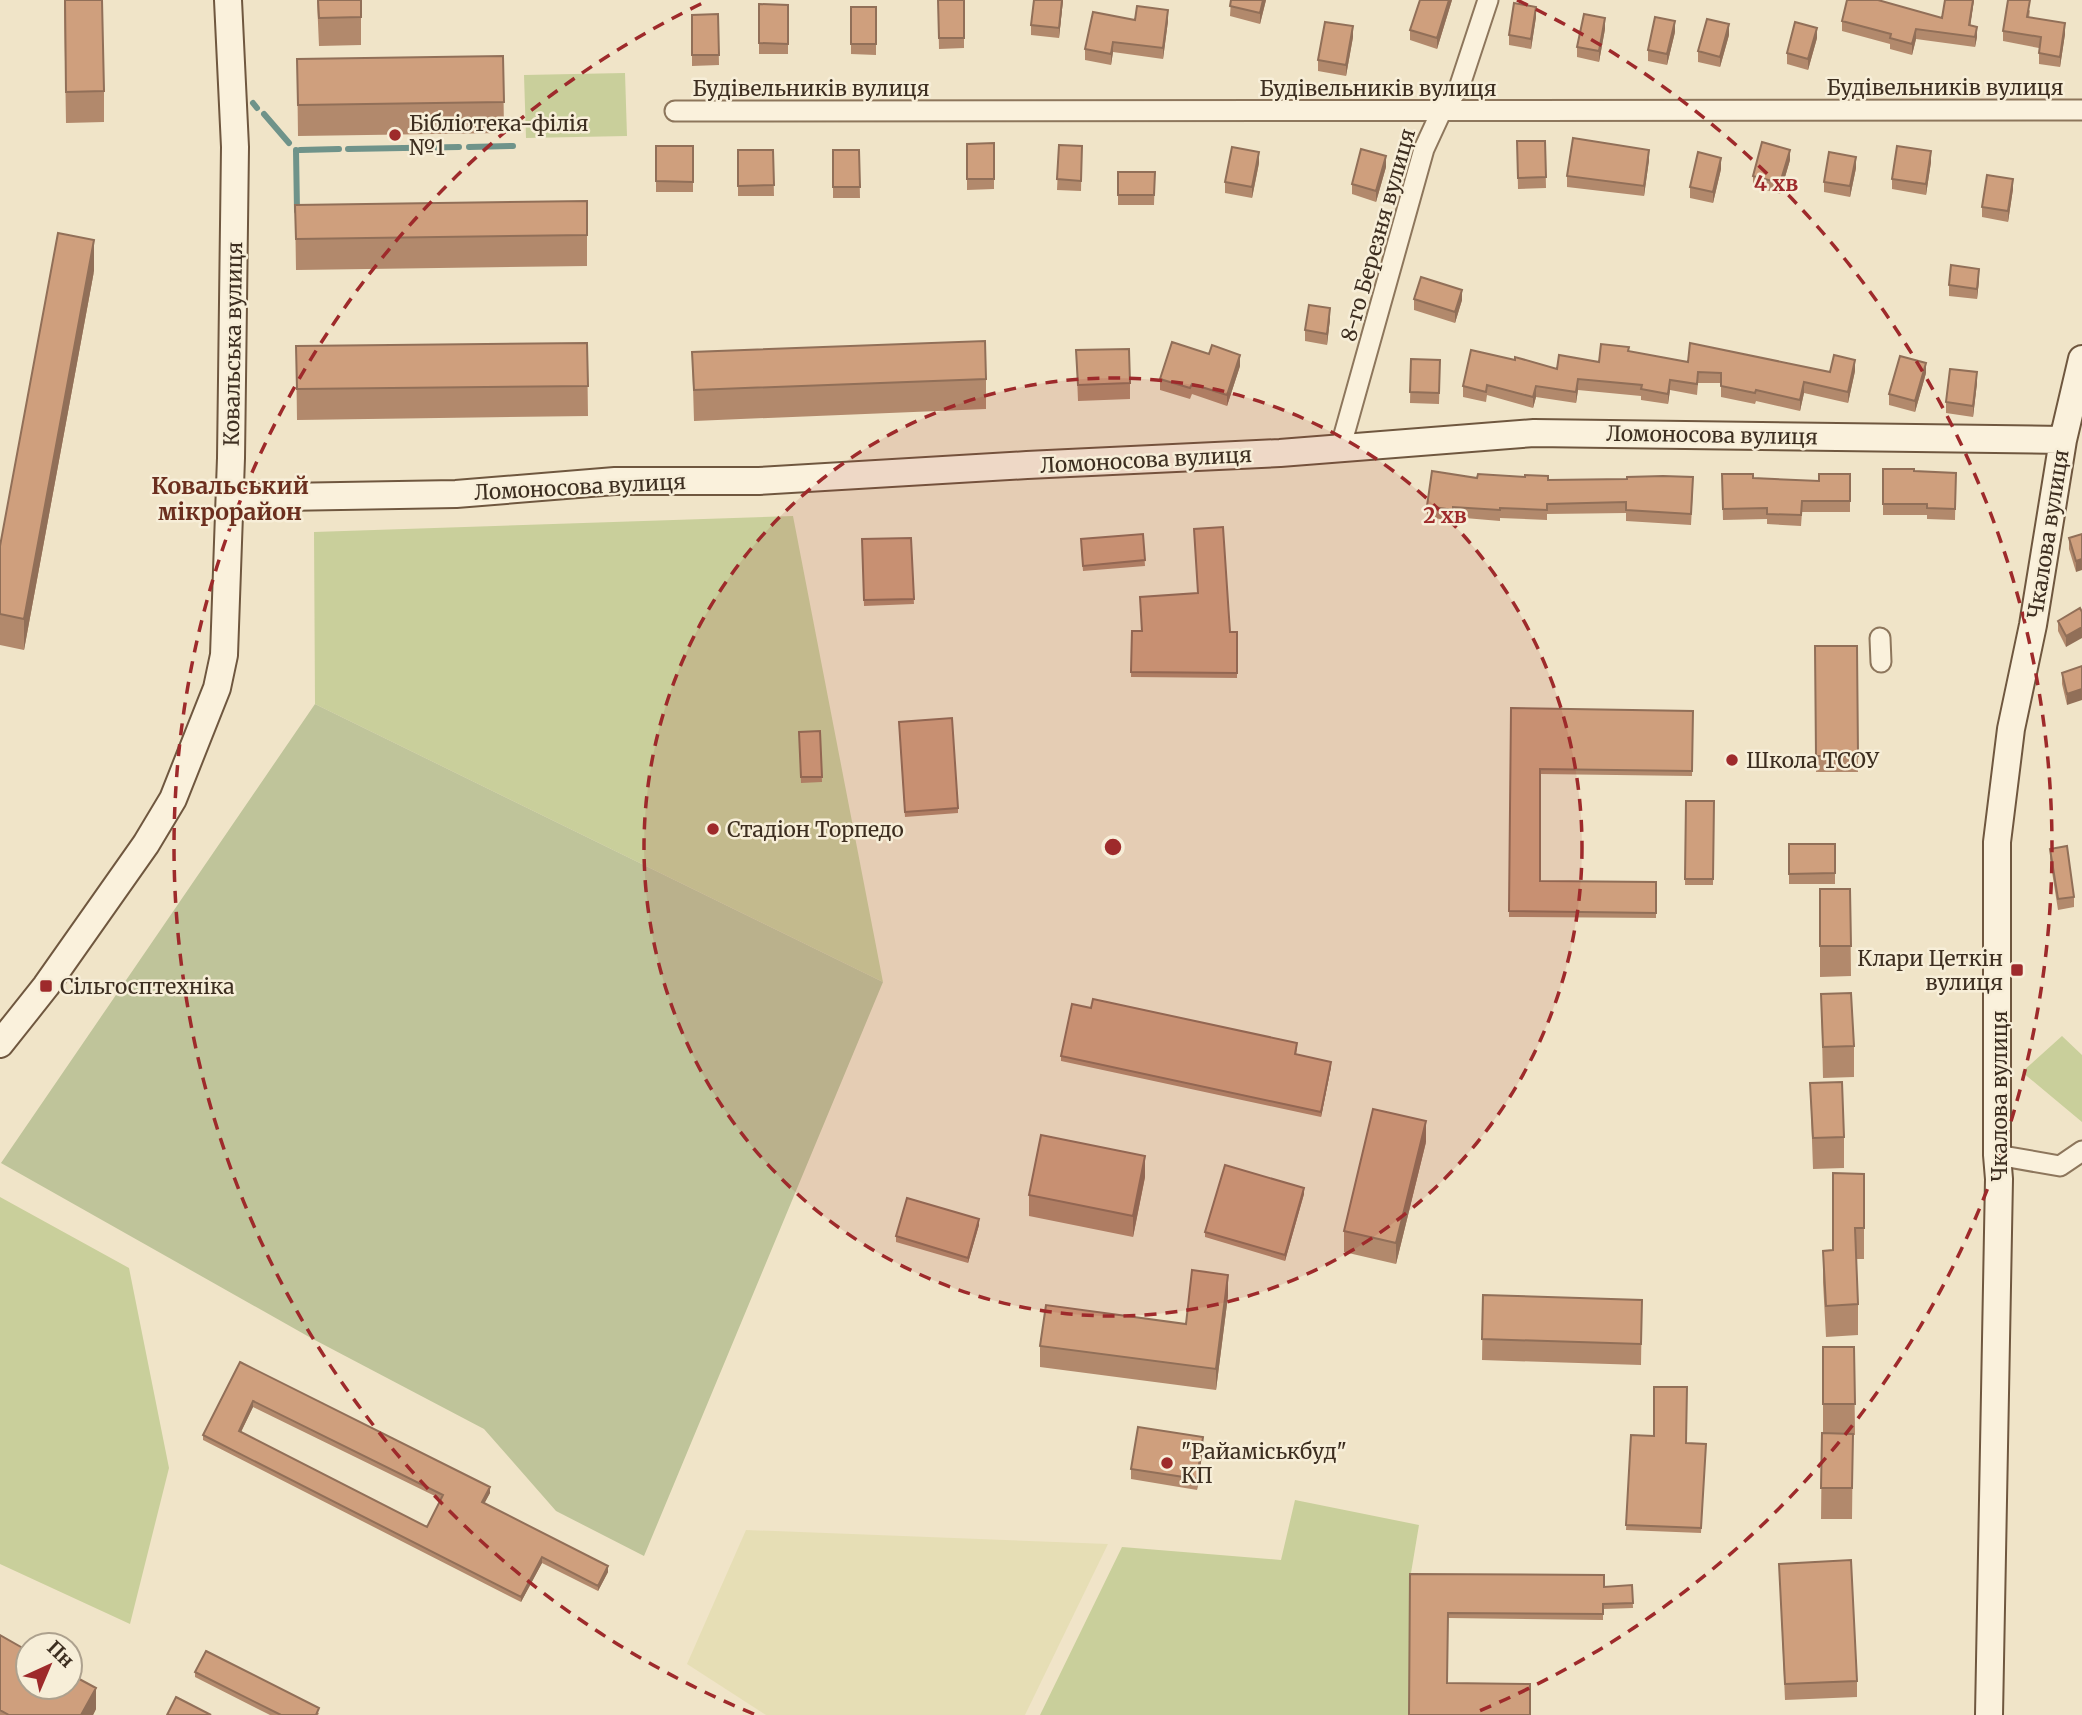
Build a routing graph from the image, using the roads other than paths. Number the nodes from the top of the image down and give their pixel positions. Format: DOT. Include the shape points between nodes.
graph roads {
  1 [pos="228,0"];
  2 [pos="1488,0"];
  3 [pos="1442,110"];
  4 [pos="2082,110"];
  5 [pos="675,111"];
  6 [pos="2082,359"];
  7 [pos="2063,440"];
  8 [pos="1340,449"];
  9 [pos="230,498"];
  10 [pos="1881,638"];
  11 [pos="1881,662"];
  12 [pos="0,1044"];
  13 [pos="2082,1151"];
  14 [pos="1997,1155"];
  15 [pos="1989,1715"];
  1 -- 9 [label="street, Ковальська вулиця" via="235,147"];
  2 -- 3 [label="street, 8-го Березня вулиця" via="1459,88"];
  3 -- 4 [label="street, Будівельників вулиця"];
  3 -- 5 [label="street, Будівельників вулиця"];
  3 -- 8 [label="street, 8-го Березня вулиця" via="1424,149"];
  6 -- 7 [label="street, Чкалова вулиця"];
  7 -- 8 [label="street, Ломоносова вулиця" via="1534,433"];
  7 -- 14 [label="street, Чкалова вулиця" via="2011,729 1997,842"];
  8 -- 9 [label="street, Ломоносова вулиця" via="759,481 615,481 456,494"];
  9 -- 12 [label="street, Ковальська вулиця" via="224,655 217,688 173,799 46,986"];
  10 -- 11 [label="street"];
  13 -- 14 [label="street" via="2060,1166"];
  14 -- 15 [label="street, Чкалова вулиця"];
}
